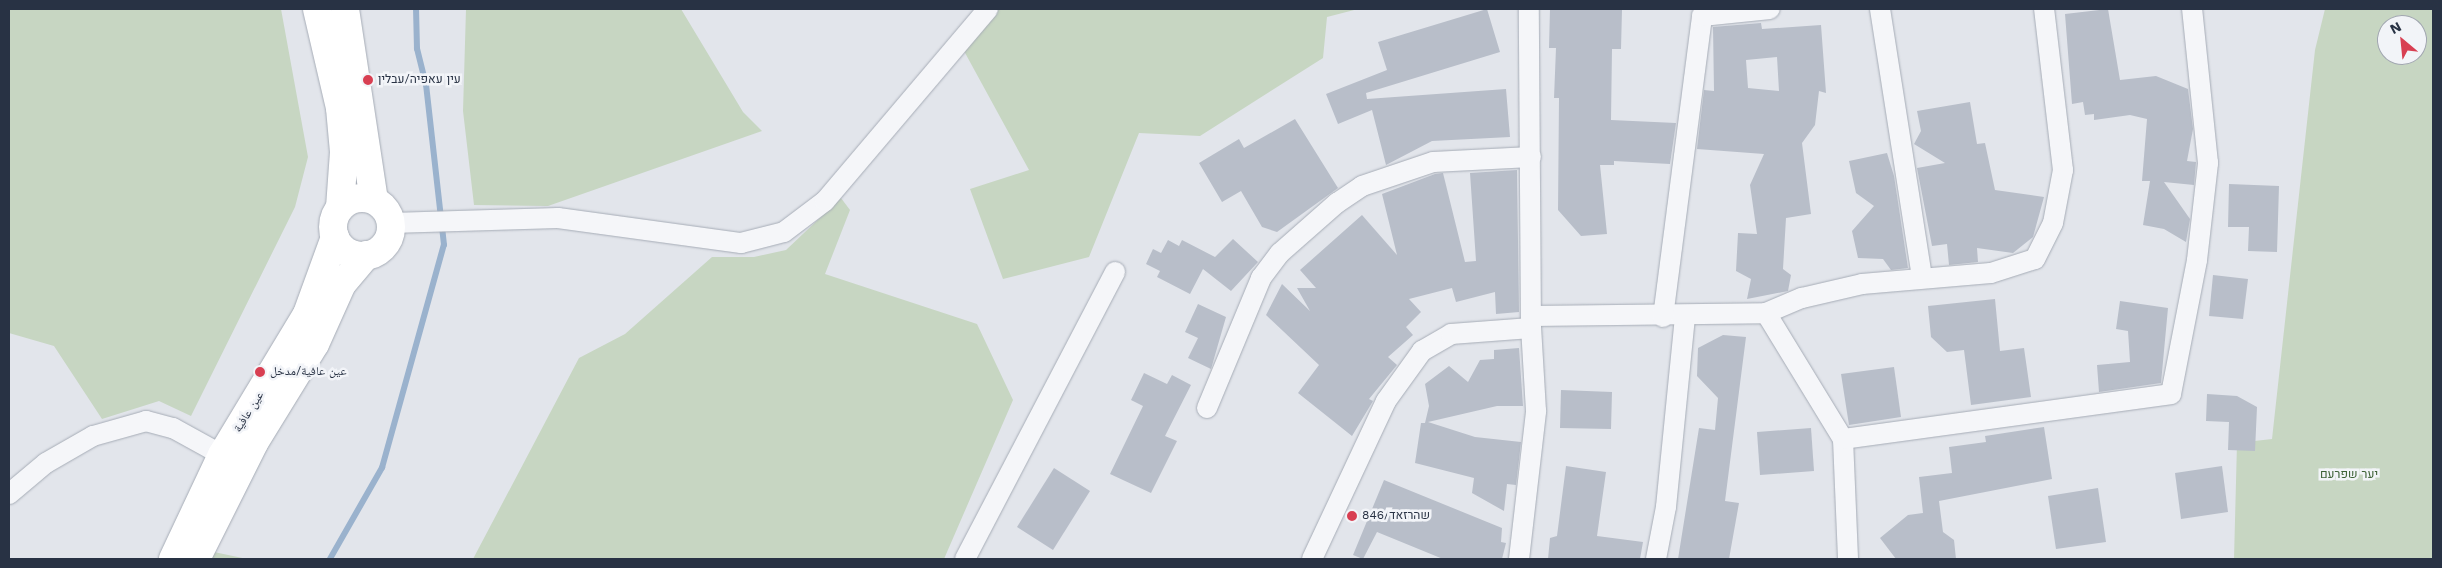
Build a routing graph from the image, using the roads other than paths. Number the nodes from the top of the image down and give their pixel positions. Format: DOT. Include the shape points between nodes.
graph roads {
  1 [pos="317,9"];
  2 [pos="345,9"];
  3 [pos="988,9"];
  4 [pos="1529,9"];
  5 [pos="1770,9"];
  6 [pos="1880,9"];
  7 [pos="2044,9"];
  8 [pos="2192,9"];
  9 [pos="1531,157"];
  10 [pos="374,200"];
  11 [pos="340,208"];
  12 [pos="391,223"];
  13 [pos="335,237"];
  14 [pos="366,256"];
  15 [pos="1116,272"];
  16 [pos="1922,278"];
  17 [pos="1766,313"];
  18 [pos="1685,316"];
  19 [pos="1663,317"];
  20 [pos="1531,322"];
  21 [pos="1207,408"];
  22 [pos="1843,439"];
  23 [pos="222,455"];
  24 [pos="9,494"];
  25 [pos="174,559"];
  26 [pos="196,559"];
  27 [pos="965,559"];
  28 [pos="1312,559"];
  29 [pos="1519,559"];
  30 [pos="1656,559"];
  31 [pos="1848,559"];
  1 -- 11 [label="main road" via="340,108 344,152"];
  2 -- 10 [label="main road"];
  3 -- 12 [label="street" via="825,200 784,232 741,243 558,218"];
  4 -- 9 [label="street"];
  5 -- 19 [label="street" via="1702,16"];
  6 -- 16 [label="street"];
  7 -- 16 [label="street" via="2063,170 2045,247 2035,258 1990,273"];
  8 -- 22 [label="street" via="2208,163 2197,260 2171,394"];
  9 -- 20 [label="street"];
  9 -- 21 [label="street" via="1433,162 1362,186 1337,203 1280,253 1261,278"];
  10 -- 11 [label="main road" via="355,198"];
  10 -- 12 [label="main road"];
  11 -- 13 [label="main road" via="333,225"];
  12 -- 14 [label="main road" via="386,243"];
  13 -- 14 [label="main road" via="350,254"];
  13 -- 23 [label="main road, عين عافية" via="307,314"];
  14 -- 26 [label="main road, عين عافية" via="342,284 315,344 254,443"];
  15 -- 27 [label="street"];
  16 -- 17 [label="street" via="1862,284 1802,298"];
  17 -- 18 [label="street"];
  17 -- 22 [label="street"];
  18 -- 19 [label="street"];
  18 -- 30 [label="street" via="1666,507"];
  19 -- 20 [label="street"];
  20 -- 28 [label="street" via="1451,334 1422,352 1386,401"];
  20 -- 29 [label="street" via="1536,411"];
  22 -- 31 [label="street"];
  23 -- 24 [label="street" via="173,428 146,422 93,436 46,463"];
  23 -- 25 [label="main road, عين عافية"];
}
